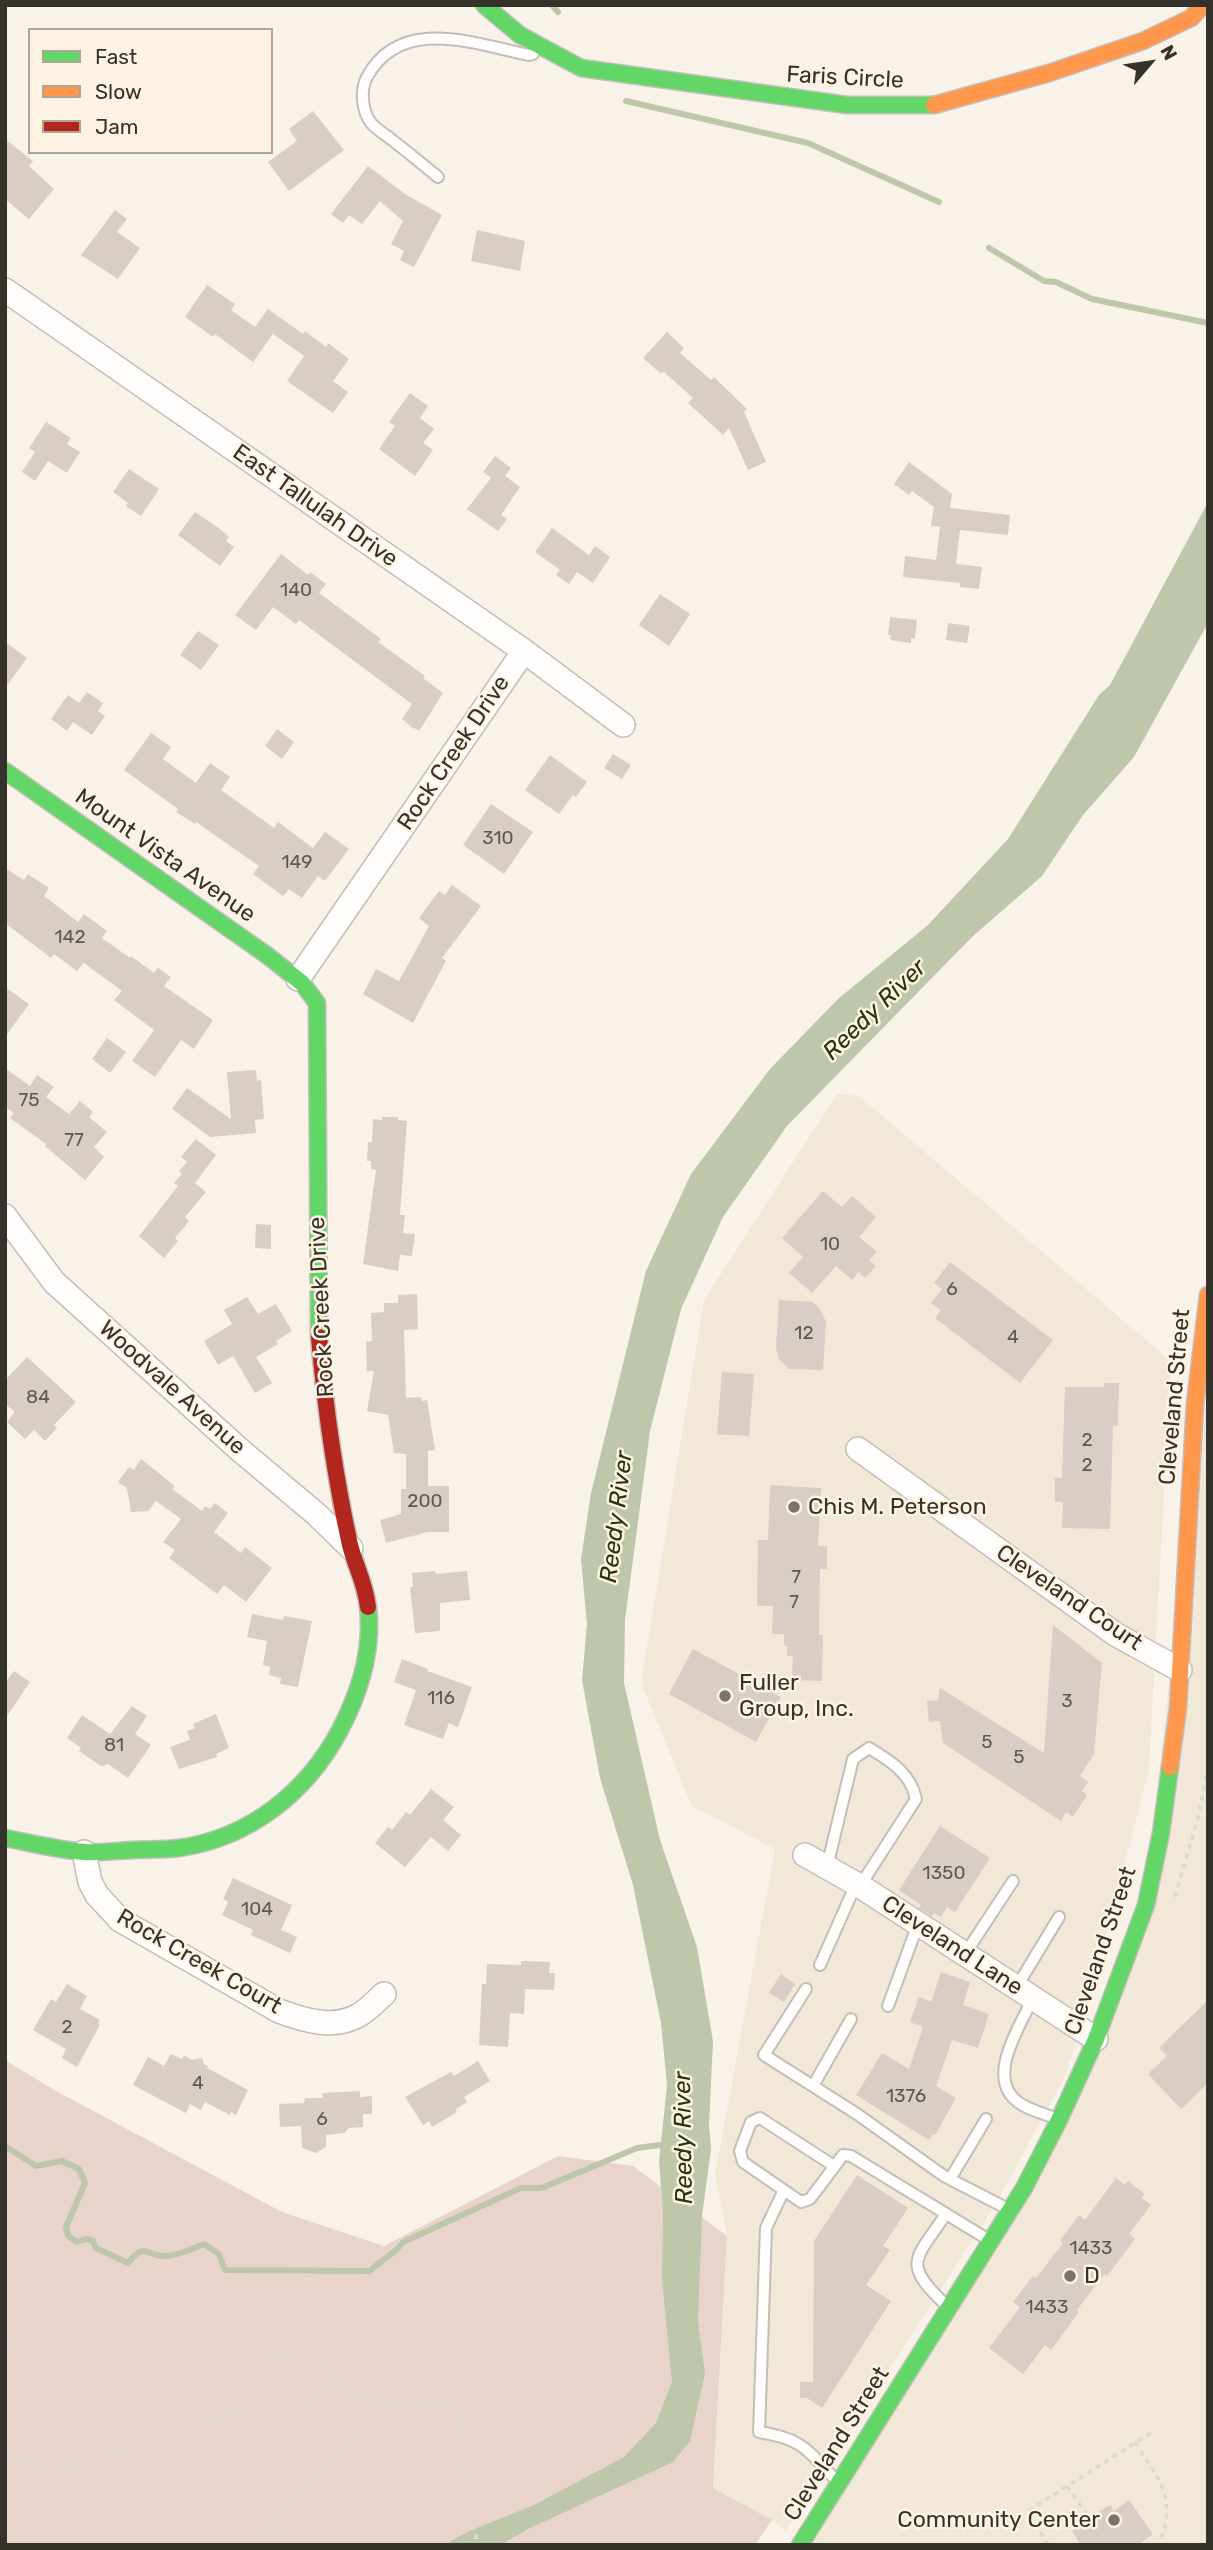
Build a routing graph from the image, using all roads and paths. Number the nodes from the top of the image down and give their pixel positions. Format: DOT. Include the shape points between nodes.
graph roads {
  1 [pos="484,5"];
  2 [pos="1203,5"];
  3 [pos="545,49"];
  4 [pos="438,177"];
  5 [pos="5,290"];
  6 [pos="524,651"];
  7 [pos="623,725"];
  8 [pos="5,771"];
  9 [pos="299,979"];
  10 [pos="5,1216"];
  11 [pos="1208,1295"];
  12 [pos="1201,1430"];
  13 [pos="858,1449"];
  14 [pos="351,1548"];
  15 [pos="1180,1670"];
  16 [pos="5,1838"];
  17 [pos="84,1852"];
  18 [pos="805,1855"];
  19 [pos="827,1867"];
  20 [pos="1013,1881"];
  21 [pos="858,1885"];
  22 [pos="1059,1917"];
  23 [pos="918,1924"];
  24 [pos="965,1954"];
  25 [pos="820,1965"];
  26 [pos="806,1989"];
  27 [pos="1025,1993"];
  28 [pos="384,1994"];
  29 [pos="888,2006"];
  30 [pos="851,2019"];
  31 [pos="1097,2039"];
  32 [pos="813,2086"];
  33 [pos="985,2119"];
  34 [pos="1059,2120"];
  35 [pos="834,2165"];
  36 [pos="950,2179"];
  37 [pos="783,2192"];
  38 [pos="1010,2210"];
  39 [pos="946,2214"];
  40 [pos="991,2241"];
  41 [pos="949,2308"];
  42 [pos="5,2343"];
  43 [pos="348,2397"];
  44 [pos="373,2400"];
  45 [pos="1154,2431"];
  46 [pos="1135,2442"];
  47 [pos="5,2459"];
  48 [pos="839,2483"];
  49 [pos="1067,2486"];
  50 [pos="1089,2517"];
  51 [pos="249,2545"];
  52 [pos="478,2545"];
  53 [pos="800,2545"];
  54 [pos="1048,2545"];
  55 [pos="1158,2545"];
  1 -- 3 [label="street, Faris Circle"];
  2 -- 3 [label="street, Faris Circle" via="1191,18 1143,41 936,105 840,105 590,71"];
  3 -- 4 [label="lane" via="529,55 443,37 422,38 398,46 376,63 365,80 362,99 370,122"];
  5 -- 6 [label="street, East Tallulah Drive"];
  6 -- 7 [label="street, East Tallulah Drive"];
  6 -- 9 [label="street, Rock Creek Drive"];
  8 -- 9 [label="street, Mount Vista Avenue"];
  9 -- 14 [label="street, Rock Creek Drive" via="317,1003 319,1338 331,1440"];
  10 -- 14 [label="street, Woodvale Avenue" via="54,1282"];
  11 -- 12 [label="street, Cleveland Street"];
  12 -- 15 [label="street, Cleveland Street"];
  13 -- 15 [label="street, Cleveland Court" via="1115,1634"];
  14 -- 17 [label="street, Rock Creek Drive" via="365,1585 369,1643 351,1710 314,1770 276,1808 230,1834 180,1848"];
  15 -- 31 [label="street, Cleveland Street" via="1161,1833 1146,1905"];
  16 -- 17 [label="street, Rock Creek Drive"];
  17 -- 28 [label="street, Rock Creek Court" via="90,1882 120,1920 279,2011 306,2021 335,2023 358,2016"];
  18 -- 19 [label="street, Cleveland Lane"];
  19 -- 21 [label="street, Cleveland Lane"];
  19 -- 21 [label="lane" via="853,1759 869,1748 891,1761 913,1784 916,1799"];
  20 -- 24 [label="lane"];
  21 -- 23 [label="street, Cleveland Lane"];
  21 -- 25 [label="lane"];
  22 -- 27 [label="lane"];
  23 -- 24 [label="street, Cleveland Lane"];
  23 -- 29 [label="lane"];
  24 -- 27 [label="street, Cleveland Lane"];
  26 -- 32 [label="lane" via="764,2055"];
  27 -- 31 [label="street, Cleveland Lane"];
  27 -- 34 [label="lane" via="1003,2079 1018,2102"];
  30 -- 32 [label="lane"];
  31 -- 34 [label="street, Cleveland Street"];
  32 -- 36 [label="lane"];
  33 -- 36 [label="lane"];
  34 -- 38 [label="street, Cleveland Street"];
  35 -- 37 [label="lane" via="810,2199 801,2202"];
  35 -- 37 [label="lane" via="760,2118 751,2122 740,2151 743,2162"];
  35 -- 39 [label="lane" via="844,2155 851,2156"];
  36 -- 38 [label="lane"];
  37 -- 48 [label="lane" via="766,2228 759,2432 800,2442"];
  38 -- 40 [label="street, Cleveland Street"];
  39 -- 40 [label="lane"];
  39 -- 41 [label="lane" via="917,2257 917,2273"];
  40 -- 41 [label="street, Cleveland Street"];
  41 -- 48 [label="street, Cleveland Street"];
  42 -- 43 [label="path" via="78,2348 198,2342 313,2359 334,2372"];
  43 -- 44 [label="path"];
  43 -- 47 [label="path" via="214,2418 62,2467"];
  44 -- 51 [label="path" via="365,2423"];
  44 -- 52 [label="path" via="445,2403 454,2409 462,2422 464,2483"];
  45 -- 46 [label="path"];
  46 -- 49 [label="path"];
  46 -- 55 [label="path" via="1168,2500 1167,2526"];
  48 -- 53 [label="street, Cleveland Street"];
  49 -- 50 [label="path"];
  49 -- 54 [label="path" via="1028,2511"];
}
